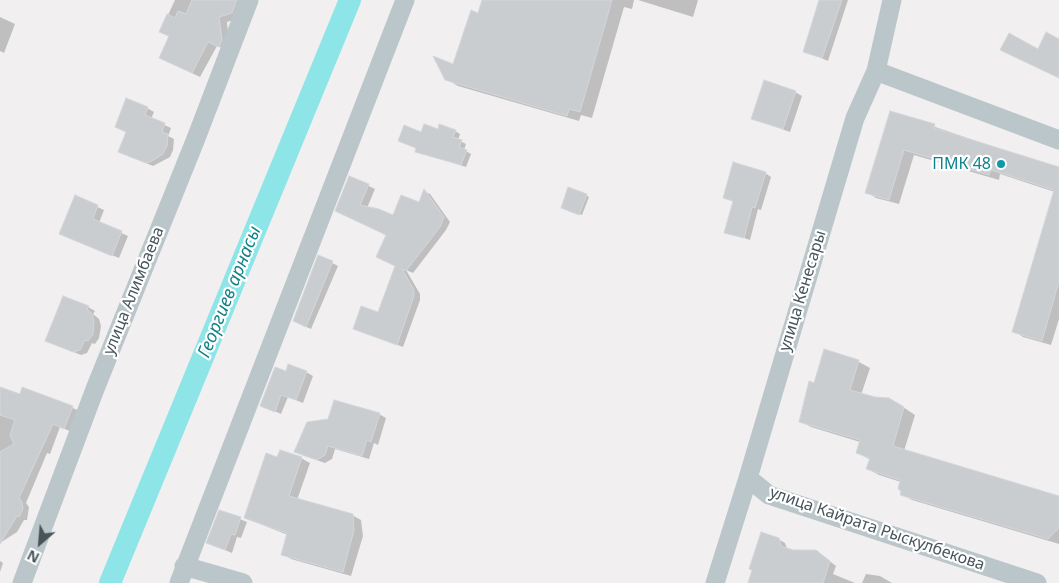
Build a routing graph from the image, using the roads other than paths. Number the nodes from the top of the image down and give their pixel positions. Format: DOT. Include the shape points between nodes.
graph roads {
  1 [pos="249,0"];
  2 [pos="405,0"];
  3 [pos="892,0"];
  4 [pos="876,70"];
  5 [pos="1059,140"];
  6 [pos="748,478"];
  7 [pos="181,574"];
  8 [pos="22,583"];
  9 [pos="243,583"];
  10 [pos="714,583"];
  11 [pos="1037,583"];
  1 -- 8 [label="street, улица Алимбаева"];
  2 -- 7 [label="street"];
  3 -- 4 [label="street, улица Кенесары"];
  4 -- 5 [label="street"];
  4 -- 6 [label="street, улица Кенесары" via="855,118"];
  6 -- 10 [label="street, улица Кенесары"];
  6 -- 11 [label="street, улица Кайрата Рыскулбекова" via="769,495"];
  7 -- 9 [label="street"];
}
